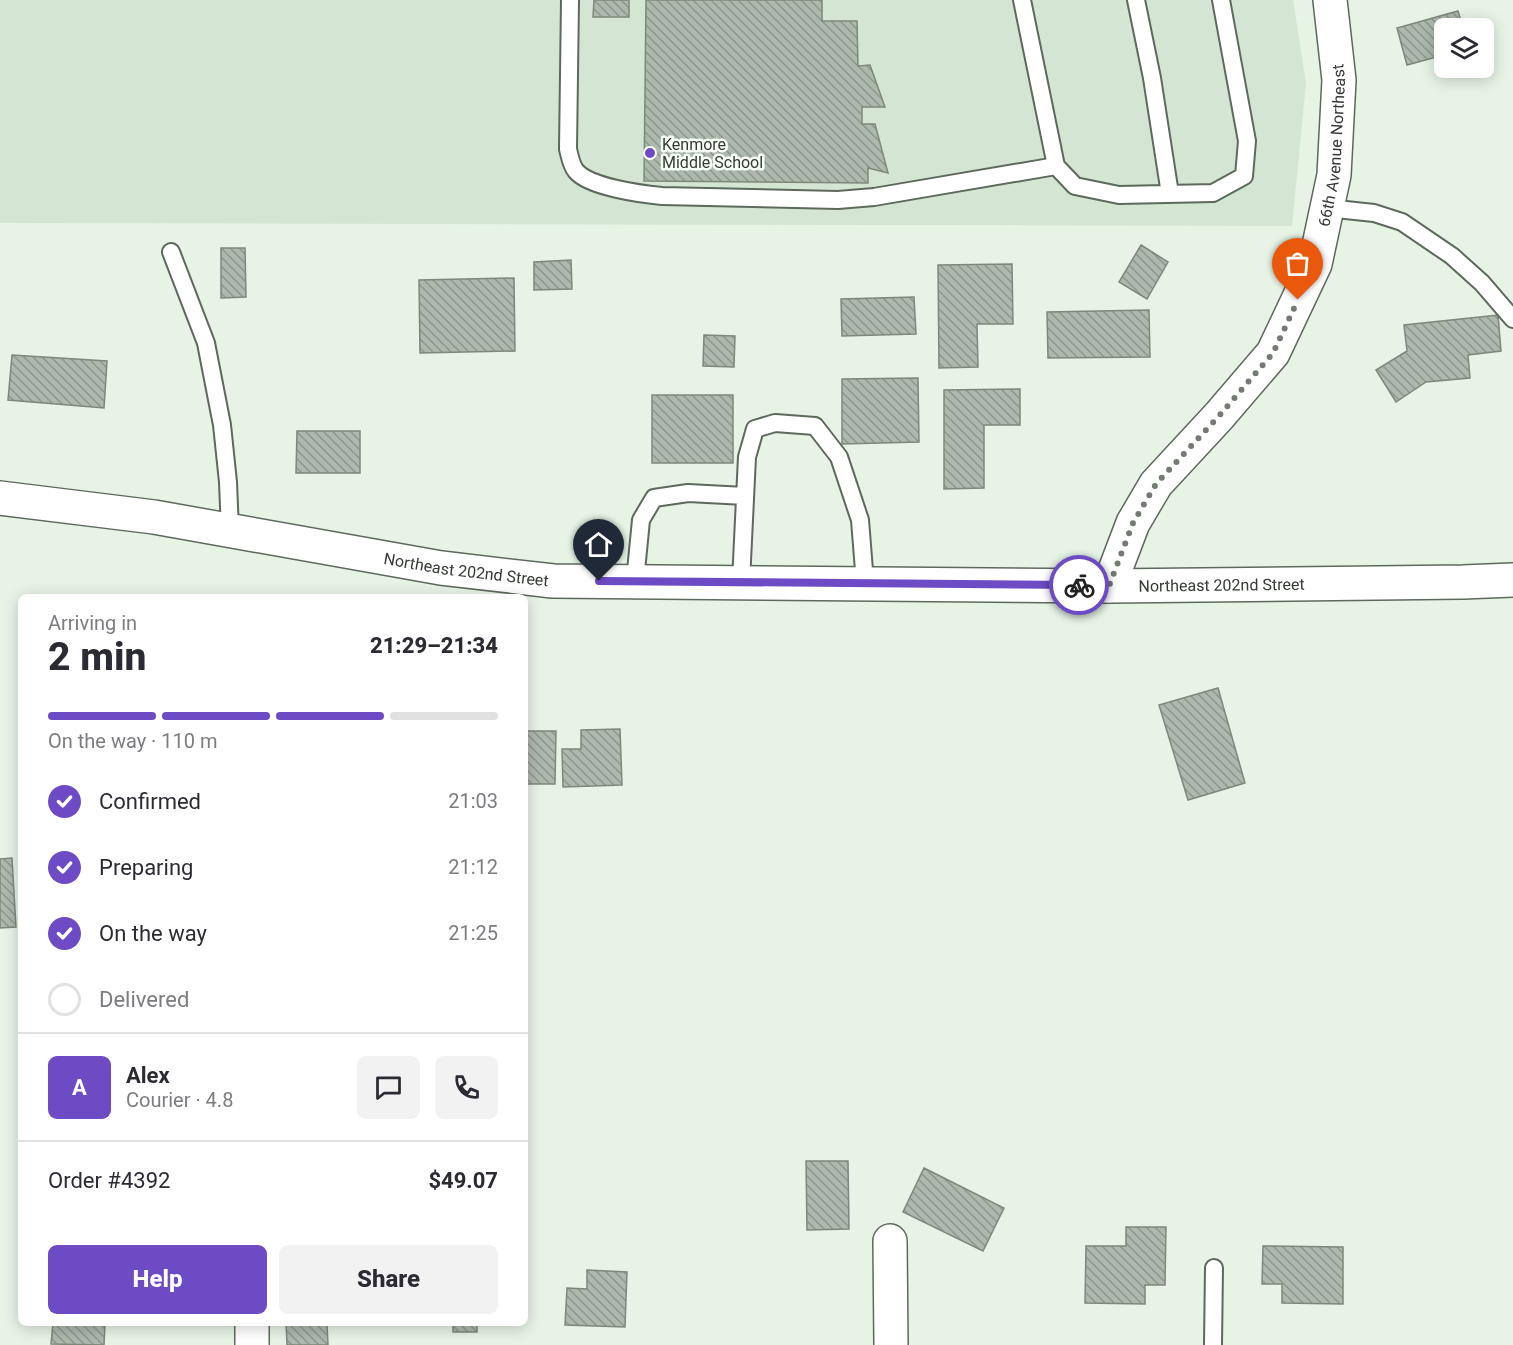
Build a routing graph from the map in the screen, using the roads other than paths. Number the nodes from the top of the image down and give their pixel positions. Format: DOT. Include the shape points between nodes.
graph roads {
  1 [pos="570,0"];
  2 [pos="1022,0"];
  3 [pos="1136,0"];
  4 [pos="1221,0"];
  5 [pos="1330,0"];
  6 [pos="1056,166"];
  7 [pos="1170,194"];
  8 [pos="1327,208"];
  9 [pos="171,252"];
  10 [pos="1513,319"];
  11 [pos="746,496"];
  12 [pos="0,498"];
  13 [pos="230,531"];
  14 [pos="1513,580"];
  15 [pos="635,581"];
  16 [pos="741,582"];
  17 [pos="865,583"];
  18 [pos="1109,586"];
  19 [pos="890,1241"];
  20 [pos="1214,1268"];
  21 [pos="252,1326"];
  22 [pos="252,1345"];
  23 [pos="891,1345"];
  24 [pos="1213,1345"];
  1 -- 6 [label="lane" via="568,149 575,170 586,180 662,196 838,200"];
  2 -- 6 [label="lane"];
  3 -- 7 [label="lane"];
  4 -- 7 [label="lane" via="1247,141 1244,176 1214,193"];
  5 -- 8 [label="street, 66th Avenue Northeast" via="1339,80 1334,175"];
  6 -- 7 [label="lane" via="1075,186 1119,195"];
  8 -- 10 [label="lane" via="1374,213 1402,222 1452,256"];
  8 -- 18 [label="street, 66th Avenue Northeast" via="1315,264 1273,353 1156,484 1133,523"];
  9 -- 13 [label="lane" via="206,343 222,425"];
  11 -- 15 [label="lane" via="688,493 654,498 641,520"];
  11 -- 16 [label="lane"];
  11 -- 17 [label="lane" via="747,457 754,429 775,423 815,426 839,457 860,520"];
  12 -- 13 [label="street, Northeast 202nd Street" via="154,517"];
  13 -- 15 [label="street, Northeast 202nd Street" via="441,568 553,581"];
  14 -- 18 [label="street, Northeast 202nd Street"];
  15 -- 16 [label="street, Northeast 202nd Street"];
  16 -- 17 [label="street, Northeast 202nd Street"];
  17 -- 18 [label="street, Northeast 202nd Street"];
  19 -- 23 [label="street"];
  20 -- 24 [label="lane"];
  21 -- 22 [label="street"];
}
